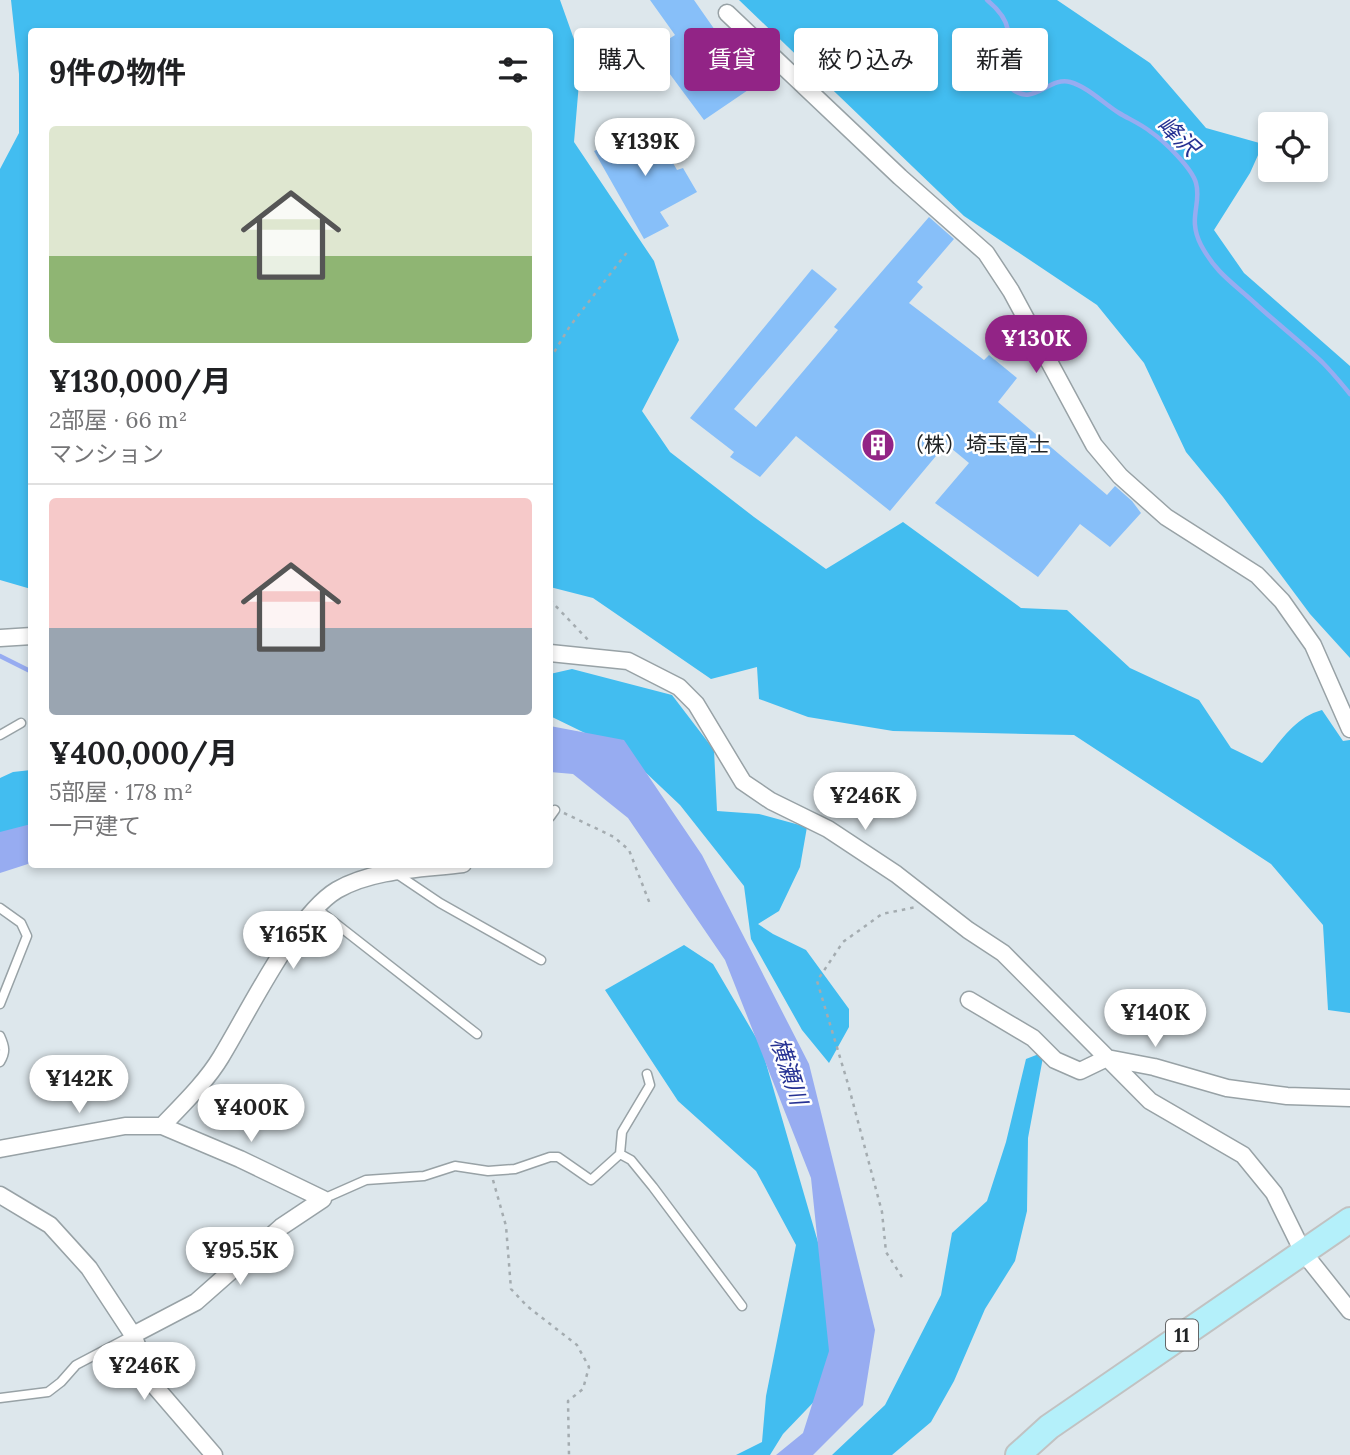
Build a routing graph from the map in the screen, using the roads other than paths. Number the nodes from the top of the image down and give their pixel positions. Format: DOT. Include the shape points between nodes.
graph roads {
  1 [pos="727,13"];
  2 [pos="28,636"];
  3 [pos="0,638"];
  4 [pos="553,653"];
  5 [pos="21,723"];
  6 [pos="1350,730"];
  7 [pos="0,735"];
  8 [pos="429,868"];
  9 [pos="395,872"];
  10 [pos="0,908"];
  11 [pos="316,908"];
  12 [pos="541,960"];
  13 [pos="969,1000"];
  14 [pos="0,1004"];
  15 [pos="477,1034"];
  16 [pos="0,1036"];
  17 [pos="1107,1058"];
  18 [pos="0,1062"];
  19 [pos="647,1074"];
  20 [pos="1350,1098"];
  21 [pos="162,1126"];
  22 [pos="0,1149"];
  23 [pos="620,1154"];
  24 [pos="0,1195"];
  25 [pos="323,1199"];
  26 [pos="1350,1220"];
  27 [pos="1303,1252"];
  28 [pos="742,1306"];
  29 [pos="1350,1311"];
  30 [pos="134,1335"];
  31 [pos="0,1398"];
  32 [pos="215,1455"];
  33 [pos="1018,1455"];
  1 -- 6 [label="street" via="986,253 1094,445 1120,476 1166,517 1257,575 1282,601 1313,645"];
  2 -- 3 [label="street"];
  4 -- 17 [label="street" via="628,661 679,687 696,704 743,782 828,829 1003,953"];
  5 -- 7 [label="lane"];
  8 -- 9 [label="street"];
  9 -- 11 [label="street" via="335,891"];
  9 -- 12 [label="lane"];
  10 -- 14 [label="lane" via="21,923 27,936"];
  11 -- 15 [label="lane"];
  11 -- 21 [label="street" via="277,962 219,1060"];
  13 -- 17 [label="street" via="1033,1038 1055,1060 1080,1071"];
  16 -- 18 [label="lane" via="5,1047"];
  17 -- 20 [label="street" via="1227,1088"];
  17 -- 27 [label="street" via="1150,1101 1243,1155 1274,1193"];
  19 -- 23 [label="lane" via="650,1086 622,1132"];
  21 -- 22 [label="street" via="125,1126"];
  21 -- 25 [label="street"];
  23 -- 25 [label="lane" via="591,1180 558,1157 515,1169 455,1166 424,1176 366,1180"];
  23 -- 28 [label="lane" via="631,1160 653,1187"];
  24 -- 30 [label="street" via="33,1213 67,1242"];
  25 -- 30 [label="street" via="281,1227 196,1302"];
  26 -- 27 [label="main road, 11"];
  27 -- 29 [label="street"];
  27 -- 33 [label="main road, 11" via="1049,1427"];
  30 -- 31 [label="lane" via="76,1365 48,1392"];
  30 -- 32 [label="street" via="152,1383"];
}
